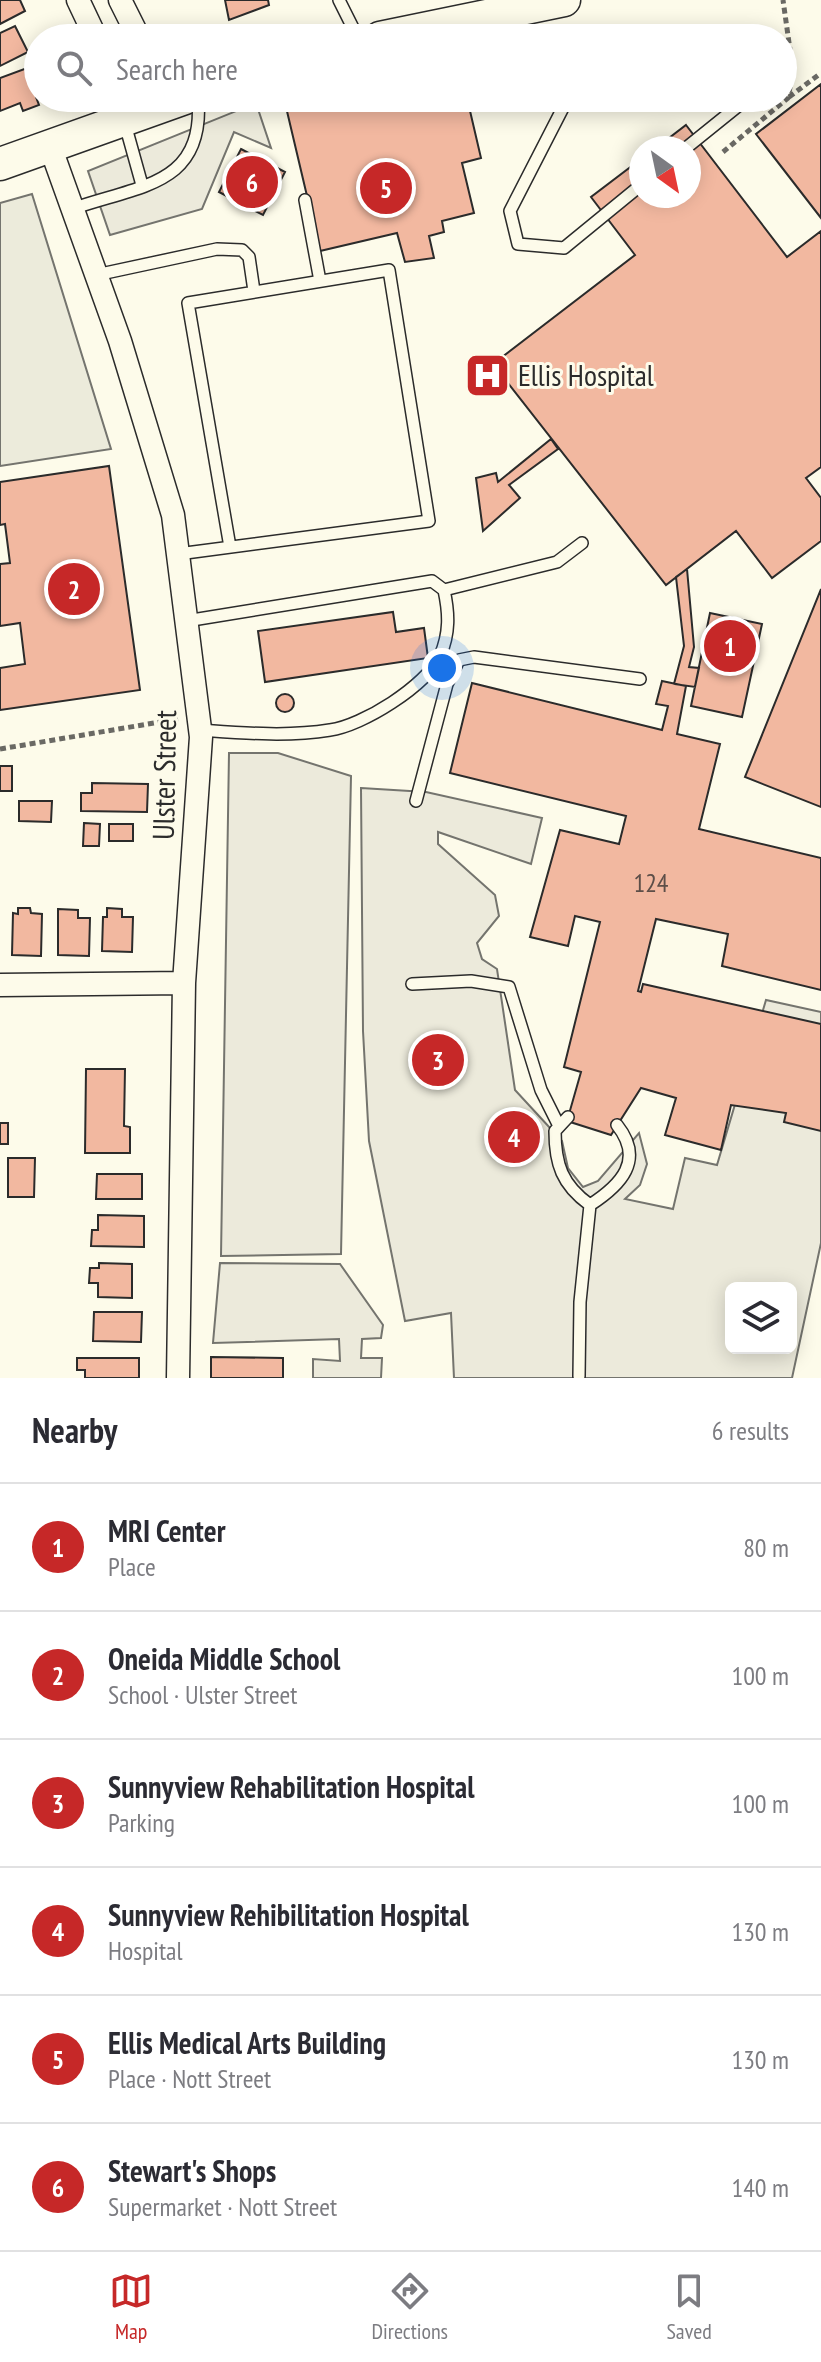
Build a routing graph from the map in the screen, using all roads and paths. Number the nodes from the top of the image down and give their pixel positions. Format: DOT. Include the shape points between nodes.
graph roads {
  1 [pos="78,0"];
  2 [pos="120,0"];
  3 [pos="339,0"];
  4 [pos="564,0"];
  5 [pos="783,0"];
  6 [pos="530,2"];
  7 [pos="89,24"];
  8 [pos="132,24"];
  9 [pos="351,24"];
  10 [pos="438,24"];
  11 [pos="786,24"];
  12 [pos="821,73"];
  13 [pos="797,91"];
  14 [pos="128,112"];
  15 [pos="142,112"];
  16 [pos="199,112"];
  17 [pos="561,112"];
  18 [pos="731,112"];
  19 [pos="771,112"];
  20 [pos="701,136"];
  21 [pos="50,146"];
  22 [pos="723,152"];
  23 [pos="0,164"];
  24 [pos="142,185"];
  25 [pos="629,195"];
  26 [pos="305,200"];
  27 [pos="72,209"];
  28 [pos="96,275"];
  29 [pos="320,281"];
  30 [pos="254,291"];
  31 [pos="582,543"];
  32 [pos="230,547"];
  33 [pos="178,554"];
  34 [pos="444,590"];
  35 [pos="186,621"];
  36 [pos="640,679"];
  37 [pos="200,723"];
  38 [pos="0,749"];
  39 [pos="416,801"];
  40 [pos="184,983"];
  41 [pos="412,984"];
  42 [pos="0,985"];
  43 [pos="617,1125"];
  44 [pos="590,1205"];
  45 [pos="579,1376"];
  46 [pos="178,1378"];
  1 -- 7 [label="street"];
  2 -- 8 [label="street"];
  3 -- 9 [label="lane"];
  4 -- 6 [label="main road"];
  5 -- 11 [label="path"];
  6 -- 10 [label="main road"];
  12 -- 13 [label="path"];
  14 -- 21 [label="main road"];
  15 -- 24 [label="lane"];
  16 -- 24 [label="lane" via="200,128 190,156 165,177"];
  17 -- 25 [label="lane" via="510,211 518,244 564,248"];
  18 -- 20 [label="lane"];
  19 -- 22 [label="path"];
  21 -- 23 [label="main road"];
  21 -- 27 [label="street, Ulster Street"];
  24 -- 27 [label="lane"];
  26 -- 29 [label="lane"];
  27 -- 28 [label="street, Ulster Street"];
  28 -- 30 [label="lane" via="217,249 242,250 249,257"];
  28 -- 33 [label="street, Ulster Street" via="173,515"];
  29 -- 30 [label="lane"];
  29 -- 32 [label="lane" via="389,270 429,521"];
  30 -- 32 [label="lane" via="188,303"];
  31 -- 34 [label="lane" via="557,562"];
  32 -- 33 [label="lane"];
  33 -- 35 [label="street, Ulster Street"];
  34 -- 35 [label="lane" via="432,581"];
  34 -- 37 [label="lane" via="450,619 439,658 412,687 374,715 333,730 271,734"];
  35 -- 37 [label="street, Ulster Street"];
  36 -- 39 [label="lane" via="474,657 459,660 447,684"];
  37 -- 38 [label="path"];
  37 -- 40 [label="street, Ulster Street"];
  40 -- 42 [label="street"];
  40 -- 46 [label="street, Ulster Street"];
  41 -- 44 [label="lane" via="471,981 509,987 541,1090 564,1122 555,1131 562,1177"];
  43 -- 44 [label="lane" via="628,1139 631,1156 610,1192"];
  44 -- 45 [label="lane"];
}
